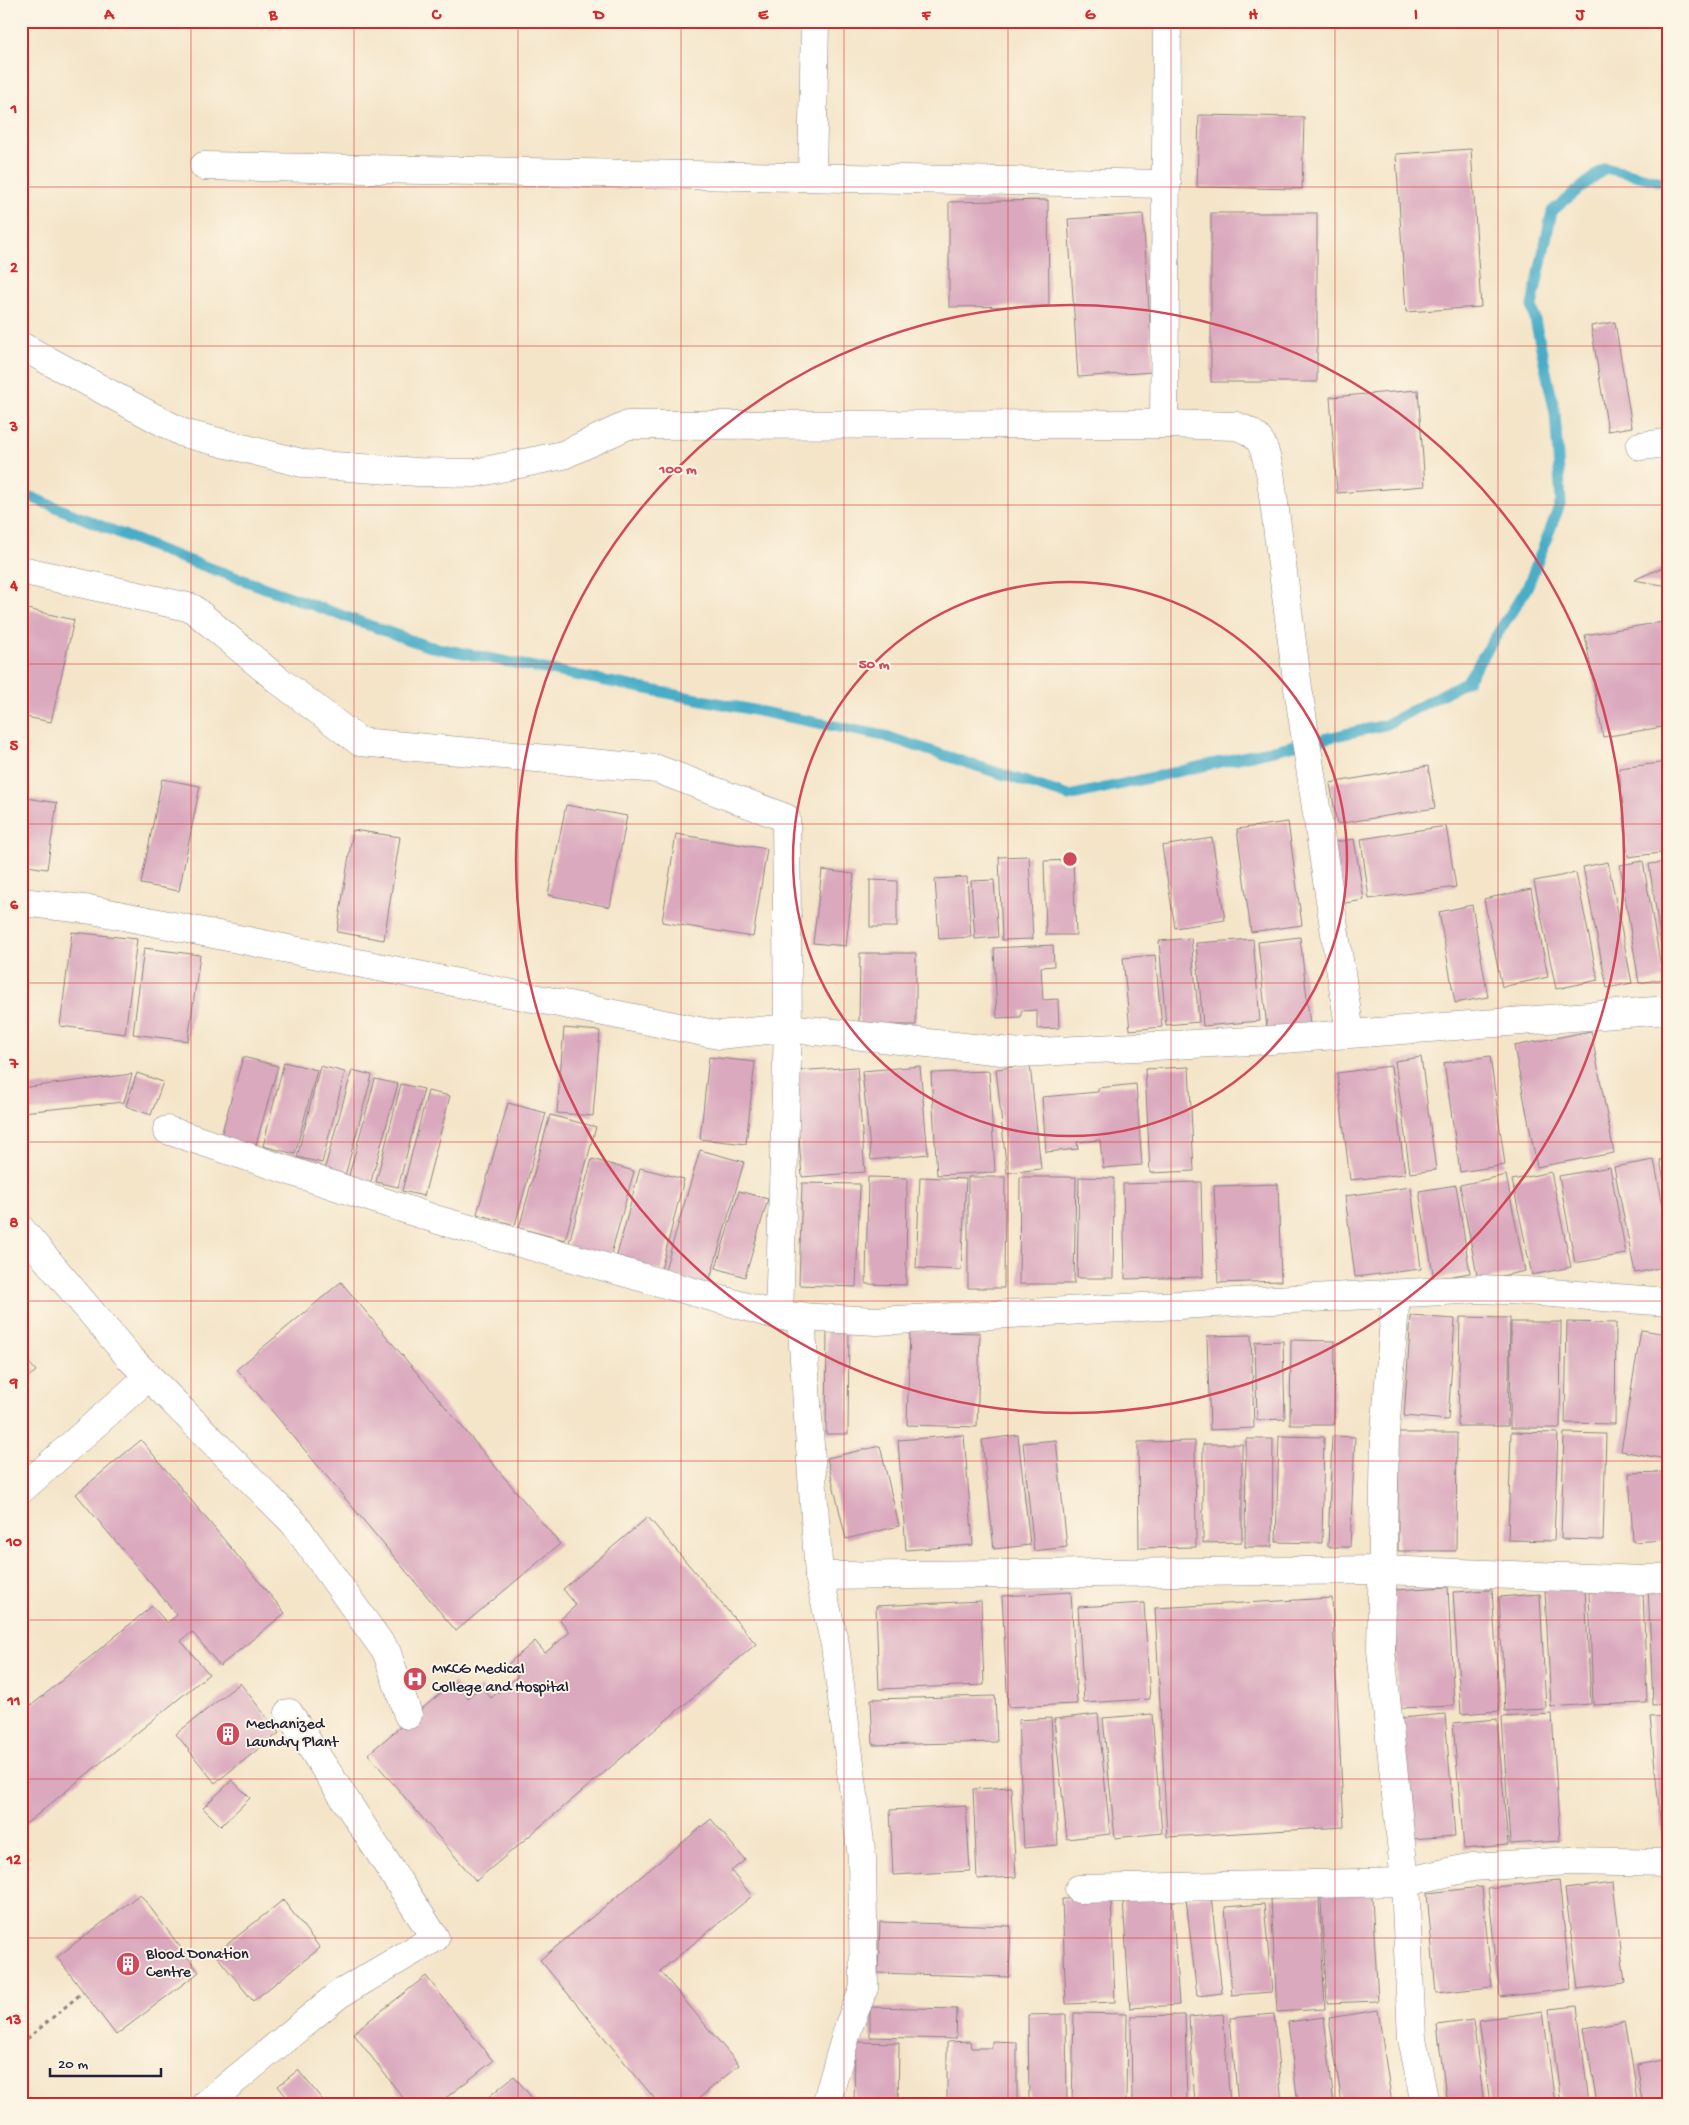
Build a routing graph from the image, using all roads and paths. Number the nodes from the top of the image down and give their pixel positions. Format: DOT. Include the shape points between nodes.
graph roads {
  1 [pos="815,21"];
  2 [pos="1168,21"];
  3 [pos="204,166"];
  4 [pos="812,177"];
  5 [pos="1167,184"];
  6 [pos="21,346"];
  7 [pos="1164,424"];
  8 [pos="1668,443"];
  9 [pos="1640,446"];
  10 [pos="21,570"];
  11 [pos="21,902"];
  12 [pos="1668,1010"];
  13 [pos="788,1028"];
  14 [pos="1350,1033"];
  15 [pos="167,1130"];
  16 [pos="21,1229"];
  17 [pos="1396,1294"];
  18 [pos="1668,1302"];
  19 [pos="790,1316"];
  20 [pos="148,1377"];
  21 [pos="21,1490"];
  22 [pos="1383,1570"];
  23 [pos="818,1576"];
  24 [pos="1668,1577"];
  25 [pos="289,1713"];
  26 [pos="408,1715"];
  27 [pos="1668,1863"];
  28 [pos="1405,1882"];
  29 [pos="1079,1889"];
  30 [pos="83,1992"];
  31 [pos="21,2044"];
  32 [pos="206,2104"];
  33 [pos="826,2104"];
  34 [pos="1425,2104"];
  1 -- 4 [label="street"];
  2 -- 5 [label="street"];
  3 -- 4 [label="street"];
  4 -- 5 [label="street"];
  5 -- 7 [label="street"];
  6 -- 7 [label="street" via="183,433 306,464 408,472 475,473 563,455 628,425"];
  7 -- 14 [label="street" via="1236,426 1256,434 1262,445 1270,472 1298,688"];
  8 -- 9 [label="street"];
  10 -- 13 [label="street" via="192,608 276,679 360,742 657,769 786,818"];
  11 -- 13 [label="street" via="94,910 718,1035"];
  12 -- 14 [label="street"];
  13 -- 14 [label="street" via="1020,1053"];
  13 -- 19 [label="street"];
  15 -- 19 [label="street" via="438,1220"];
  16 -- 20 [label="street"];
  17 -- 18 [label="street" via="1490,1290"];
  17 -- 19 [label="street" via="877,1321"];
  17 -- 22 [label="street" via="1385,1433"];
  19 -- 23 [label="street"];
  20 -- 21 [label="street"];
  20 -- 26 [label="street" via="294,1524 387,1653"];
  22 -- 23 [label="street"];
  22 -- 24 [label="street" via="1643,1580"];
  22 -- 28 [label="street" via="1381,1650"];
  23 -- 33 [label="street" via="835,1645 862,1858 864,1988 849,2025"];
  25 -- 32 [label="street" via="435,1938 338,1995"];
  27 -- 28 [label="street" via="1570,1861 1472,1867"];
  28 -- 29 [label="street"];
  28 -- 34 [label="street" via="1412,2038"];
  30 -- 31 [label="path"];
}
